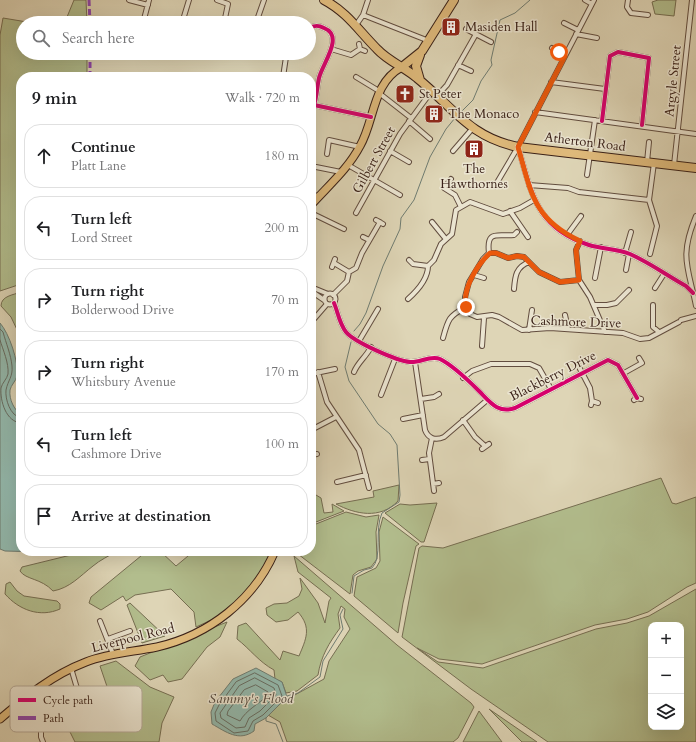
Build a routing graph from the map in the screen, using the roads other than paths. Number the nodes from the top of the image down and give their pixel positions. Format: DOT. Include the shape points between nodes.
graph roads {
  1 [pos="129,0"];
  2 [pos="149,0"];
  3 [pos="189,0"];
  4 [pos="217,0"];
  5 [pos="264,0"];
  6 [pos="324,0"];
  7 [pos="368,0"];
  8 [pos="453,0"];
  9 [pos="585,0"];
  10 [pos="628,0"];
  11 [pos="692,0"];
  12 [pos="593,2"];
  13 [pos="148,5"];
  14 [pos="363,15"];
  15 [pos="648,15"];
  16 [pos="691,15"];
  17 [pos="145,16"];
  18 [pos="184,16"];
  19 [pos="225,16"];
  20 [pos="258,16"];
  21 [pos="696,16"];
  22 [pos="564,23"];
  23 [pos="316,24"];
  24 [pos="356,24"];
  25 [pos="466,29"];
  26 [pos="577,32"];
  27 [pos="476,34"];
  28 [pos="596,38"];
  29 [pos="429,41"];
  30 [pos="491,42"];
  31 [pos="359,44"];
  32 [pos="552,48"];
  33 [pos="331,49"];
  34 [pos="360,49"];
  35 [pos="365,51"];
  36 [pos="422,51"];
  37 [pos="565,56"];
  38 [pos="286,60"];
  39 [pos="458,65"];
  40 [pos="402,67"];
  41 [pos="471,71"];
  42 [pos="284,72"];
  43 [pos="356,77"];
  44 [pos="420,81"];
  45 [pos="551,82"];
  46 [pos="605,89"];
  47 [pos="316,92"];
  48 [pos="379,92"];
  49 [pos="432,96"];
  50 [pos="316,106"];
  51 [pos="535,112"];
  52 [pos="371,117"];
  53 [pos="410,119"];
  54 [pos="595,120"];
  55 [pos="602,121"];
  56 [pos="642,125"];
  57 [pos="472,129"];
  58 [pos="678,131"];
  59 [pos="696,134"];
  60 [pos="430,139"];
  61 [pos="649,142"];
  62 [pos="360,147"];
  63 [pos="518,147"];
  64 [pos="390,151"];
  65 [pos="453,151"];
  66 [pos="328,154"];
  67 [pos="590,155"];
  68 [pos="409,162"];
  69 [pos="650,162"];
  70 [pos="348,165"];
  71 [pos="674,165"];
  72 [pos="316,167"];
  73 [pos="696,168"];
  74 [pos="342,172"];
  75 [pos="588,175"];
  76 [pos="451,179"];
  77 [pos="374,180"];
  78 [pos="529,185"];
  79 [pos="495,186"];
  80 [pos="316,195"];
  81 [pos="400,195"];
  82 [pos="319,196"];
  83 [pos="316,199"];
  84 [pos="534,200"];
  85 [pos="650,200"];
  86 [pos="461,207"];
  87 [pos="510,211"];
  88 [pos="356,213"];
  89 [pos="316,215"];
  90 [pos="582,216"];
  91 [pos="696,216"];
  92 [pos="380,222"];
  93 [pos="432,222"];
  94 [pos="344,229"];
  95 [pos="517,232"];
  96 [pos="631,232"];
  97 [pos="567,235"];
  98 [pos="364,237"];
  99 [pos="528,237"];
  100 [pos="445,238"];
  101 [pos="370,240"];
  102 [pos="580,241"];
  103 [pos="601,248"];
  104 [pos="490,253"];
  105 [pos="627,253"];
  106 [pos="650,254"];
  107 [pos="409,260"];
  108 [pos="529,262"];
  109 [pos="333,263"];
  110 [pos="428,266"];
  111 [pos="626,270"];
  112 [pos="349,272"];
  113 [pos="664,274"];
  114 [pos="474,275"];
  115 [pos="484,278"];
  116 [pos="595,278"];
  117 [pos="579,280"];
  118 [pos="655,288"];
  119 [pos="316,289"];
  120 [pos="514,289"];
  121 [pos="629,290"];
  122 [pos="694,293"];
  123 [pos="328,294"];
  124 [pos="316,295"];
  125 [pos="333,295"];
  126 [pos="408,299"];
  127 [pos="325,302"];
  128 [pos="334,303"];
  129 [pos="594,305"];
  130 [pos="653,305"];
  131 [pos="696,306"];
  132 [pos="466,307"];
  133 [pos="378,309"];
  134 [pos="532,310"];
  135 [pos="565,315"];
  136 [pos="316,316"];
  137 [pos="696,316"];
  138 [pos="484,318"];
  139 [pos="568,329"];
  140 [pos="529,330"];
  141 [pos="605,332"];
  142 [pos="659,332"];
  143 [pos="443,338"];
  144 [pos="359,341"];
  145 [pos="482,346"];
  146 [pos="371,347"];
  147 [pos="395,358"];
  148 [pos="639,358"];
  149 [pos="415,362"];
  150 [pos="578,365"];
  151 [pos="335,369"];
  152 [pos="318,372"];
  153 [pos="354,372"];
  154 [pos="582,372"];
  155 [pos="624,373"];
  156 [pos="463,378"];
  157 [pos="551,389"];
  158 [pos="381,395"];
  159 [pos="421,399"];
  160 [pos="637,399"];
  161 [pos="486,401"];
  162 [pos="438,403"];
  163 [pos="598,403"];
  164 [pos="505,410"];
  165 [pos="423,415"];
  166 [pos="505,416"];
  167 [pos="336,417"];
  168 [pos="402,419"];
  169 [pos="463,420"];
  170 [pos="316,427"];
  171 [pos="432,438"];
  172 [pos="485,446"];
  173 [pos="365,448"];
  174 [pos="359,450"];
  175 [pos="429,459"];
  176 [pos="422,460"];
  177 [pos="366,475"];
  178 [pos="337,482"];
  179 [pos="433,484"];
  180 [pos="440,484"];
  181 [pos="369,488"];
  182 [pos="434,491"];
  183 [pos="274,556"];
  184 [pos="100,621"];
  185 [pos="130,631"];
  186 [pos="108,639"];
  187 [pos="113,654"];
  188 [pos="71,668"];
  189 [pos="41,686"];
  190 [pos="76,686"];
  191 [pos="10,711"];
  192 [pos="0,719"];
  193 [pos="41,732"];
  194 [pos="43,742"];
  1 -- 13 [label="street"];
  2 -- 13 [label="street"];
  3 -- 18 [label="street"];
  4 -- 19 [label="street" via="228,4"];
  5 -- 20 [label="street"];
  6 -- 24 [label="highway, Atherton Road" via="340,9"];
  7 -- 14 [label="street"];
  8 -- 29 [label="highway"];
  9 -- 12 [label="street"];
  10 -- 15 [label="street" via="627,7 630,13"];
  11 -- 16 [label="street, Argyle Street"];
  12 -- 26 [label="street"];
  13 -- 17 [label="street"];
  14 -- 24 [label="street"];
  14 -- 29 [label="street"];
  16 -- 21 [label="street"];
  16 -- 58 [label="street, Argyle Street"];
  22 -- 26 [label="street"];
  23 -- 33 [label="street" via="330,32"];
  24 -- 40 [label="highway, Atherton Road" via="377,50"];
  25 -- 27 [label="street"];
  26 -- 28 [label="street"];
  26 -- 37 [label="street"];
  27 -- 30 [label="street"];
  27 -- 39 [label="street, Gilbert Street"];
  29 -- 36 [label="highway"];
  31 -- 34 [label="street"];
  32 -- 37 [label="street"];
  33 -- 34 [label="street" via="351,55"];
  33 -- 47 [label="street"];
  34 -- 35 [label="street"];
  36 -- 40 [label="highway"];
  36 -- 44 [label="highway" via="416,66"];
  37 -- 45 [label="street"];
  38 -- 42 [label="street"];
  39 -- 41 [label="street"];
  39 -- 49 [label="street, Gilbert Street" via="447,85"];
  40 -- 44 [label="highway, Atherton Road"];
  40 -- 48 [label="main road" via="392,73"];
  43 -- 48 [label="street"];
  44 -- 49 [label="highway, Atherton Road"];
  45 -- 46 [label="street"];
  45 -- 51 [label="street"];
  46 -- 55 [label="street"];
  46 -- 56 [label="street" via="610,56 614,53 649,58"];
  48 -- 52 [label="main road"];
  48 -- 53 [label="street"];
  49 -- 53 [label="street, Gilbert Street"];
  49 -- 57 [label="highway, Atherton Road"];
  50 -- 52 [label="street"];
  51 -- 54 [label="street"];
  51 -- 63 [label="street"];
  52 -- 62 [label="main road"];
  53 -- 60 [label="street"];
  53 -- 64 [label="street, Gilbert Street"];
  54 -- 55 [label="street"];
  54 -- 67 [label="street"];
  55 -- 56 [label="street"];
  56 -- 58 [label="street"];
  57 -- 63 [label="highway, Atherton Road"];
  57 -- 65 [label="street"];
  58 -- 59 [label="street"];
  58 -- 71 [label="street, Argyle Street"];
  61 -- 69 [label="street"];
  62 -- 66 [label="street" via="329,140"];
  62 -- 70 [label="main road"];
  63 -- 67 [label="highway, Atherton Road"];
  63 -- 78 [label="street"];
  63 -- 79 [label="street"];
  64 -- 68 [label="street"];
  64 -- 77 [label="street, Gilbert Street"];
  67 -- 69 [label="highway, Atherton Road"];
  67 -- 75 [label="street"];
  69 -- 71 [label="highway, Atherton Road"];
  69 -- 85 [label="street"];
  70 -- 74 [label="main road"];
  70 -- 77 [label="street"];
  71 -- 73 [label="highway, Atherton Road"];
  72 -- 74 [label="street"];
  74 -- 82 [label="main road"];
  76 -- 86 [label="street" via="444,188 455,195"];
  77 -- 81 [label="street"];
  77 -- 88 [label="street, Gilbert Street"];
  78 -- 84 [label="street"];
  78 -- 85 [label="street"];
  80 -- 82 [label="street"];
  82 -- 83 [label="main road"];
  84 -- 87 [label="street"];
  84 -- 97 [label="street" via="541,213"];
  85 -- 106 [label="street" via="657,226"];
  86 -- 87 [label="street" via="470,202 498,213"];
  86 -- 100 [label="street" via="456,210 452,234"];
  87 -- 99 [label="street"];
  89 -- 94 [label="street"];
  90 -- 97 [label="street"];
  91 -- 122 [label="street" via="686,246 686,266"];
  92 -- 101 [label="street"];
  93 -- 100 [label="street"];
  95 -- 104 [label="street" via="514,235 497,234 491,237 488,242"];
  96 -- 105 [label="street"];
  97 -- 102 [label="street"];
  98 -- 101 [label="street"];
  100 -- 110 [label="street" via="434,260"];
  101 -- 112 [label="street" via="356,268"];
  102 -- 103 [label="street"];
  102 -- 117 [label="street" via="576,250"];
  103 -- 105 [label="street"];
  103 -- 116 [label="street"];
  104 -- 108 [label="street" via="508,258 524,257"];
  104 -- 114 [label="street" via="483,259"];
  105 -- 111 [label="street"];
  105 -- 113 [label="street"];
  107 -- 110 [label="street" via="413,264"];
  108 -- 117 [label="street" via="551,279 560,282"];
  108 -- 120 [label="street" via="522,265 516,273"];
  109 -- 112 [label="street"];
  110 -- 126 [label="street" via="424,280"];
  112 -- 125 [label="street" via="347,281"];
  113 -- 118 [label="street"];
  113 -- 122 [label="street"];
  114 -- 115 [label="street"];
  114 -- 132 [label="street" via="466,289"];
  117 -- 129 [label="street"];
  119 -- 123 [label="street"];
  121 -- 129 [label="street" via="616,303"];
  122 -- 131 [label="street"];
  123 -- 125 [label="street"];
  123 -- 127 [label="street"];
  124 -- 127 [label="street"];
  125 -- 128 [label="street, Blackberry Drive"];
  127 -- 128 [label="street"];
  127 -- 136 [label="street"];
  128 -- 144 [label="street, Blackberry Drive" via="344,328 349,335"];
  129 -- 141 [label="street"];
  130 -- 142 [label="street" via="653,327"];
  132 -- 138 [label="street, Cashmore Drive" via="470,314"];
  132 -- 143 [label="street" via="448,319"];
  133 -- 144 [label="street"];
  134 -- 140 [label="street"];
  135 -- 139 [label="street"];
  137 -- 142 [label="street, Cashmore Drive"];
  138 -- 140 [label="street, Cashmore Drive" via="492,315 522,330"];
  138 -- 145 [label="street"];
  139 -- 140 [label="street, Cashmore Drive"];
  139 -- 141 [label="street, Cashmore Drive"];
  141 -- 142 [label="street, Cashmore Drive" via="623,333 640,339 649,338"];
  144 -- 146 [label="street, Blackberry Drive"];
  146 -- 147 [label="street, Blackberry Drive"];
  146 -- 153 [label="street" via="366,357 357,364"];
  147 -- 149 [label="street, Blackberry Drive"];
  147 -- 158 [label="street"];
  148 -- 155 [label="street" via="644,362"];
  149 -- 156 [label="street, Blackberry Drive" via="438,358"];
  149 -- 159 [label="street"];
  150 -- 154 [label="street, Blackberry Drive"];
  151 -- 152 [label="street"];
  152 -- 167 [label="street" via="325,397"];
  154 -- 155 [label="street, Blackberry Drive" via="608,360 616,363"];
  154 -- 157 [label="street, Blackberry Drive"];
  154 -- 163 [label="street" via="590,388 591,403"];
  155 -- 160 [label="street, Blackberry Drive"];
  156 -- 157 [label="street" via="472,371 491,364 530,364 538,365"];
  156 -- 161 [label="street, Blackberry Drive" via="478,390"];
  157 -- 164 [label="street, Blackberry Drive" via="515,408"];
  159 -- 162 [label="street" via="438,395"];
  159 -- 165 [label="street"];
  161 -- 164 [label="street, Blackberry Drive"];
  161 -- 169 [label="street"];
  164 -- 166 [label="street, Blackberry Drive"];
  165 -- 168 [label="street"];
  165 -- 171 [label="street" via="426,432"];
  167 -- 170 [label="street"];
  167 -- 174 [label="street"];
  169 -- 171 [label="street" via="444,437"];
  169 -- 172 [label="street"];
  171 -- 175 [label="street"];
  173 -- 174 [label="street"];
  174 -- 177 [label="street"];
  175 -- 176 [label="street"];
  175 -- 179 [label="street"];
  177 -- 178 [label="street"];
  177 -- 181 [label="street"];
  179 -- 180 [label="street"];
  179 -- 182 [label="street"];
  183 -- 187 [label="main road, Liverpool Road" via="257,584 225,615 174,642"];
  184 -- 186 [label="street"];
  185 -- 186 [label="street"];
  186 -- 187 [label="street"];
  187 -- 188 [label="main road, Liverpool Road"];
  188 -- 189 [label="main road, Liverpool Road"];
  188 -- 190 [label="street"];
  191 -- 192 [label="main road, Liverpool Road"];
  193 -- 194 [label="street"];
}
